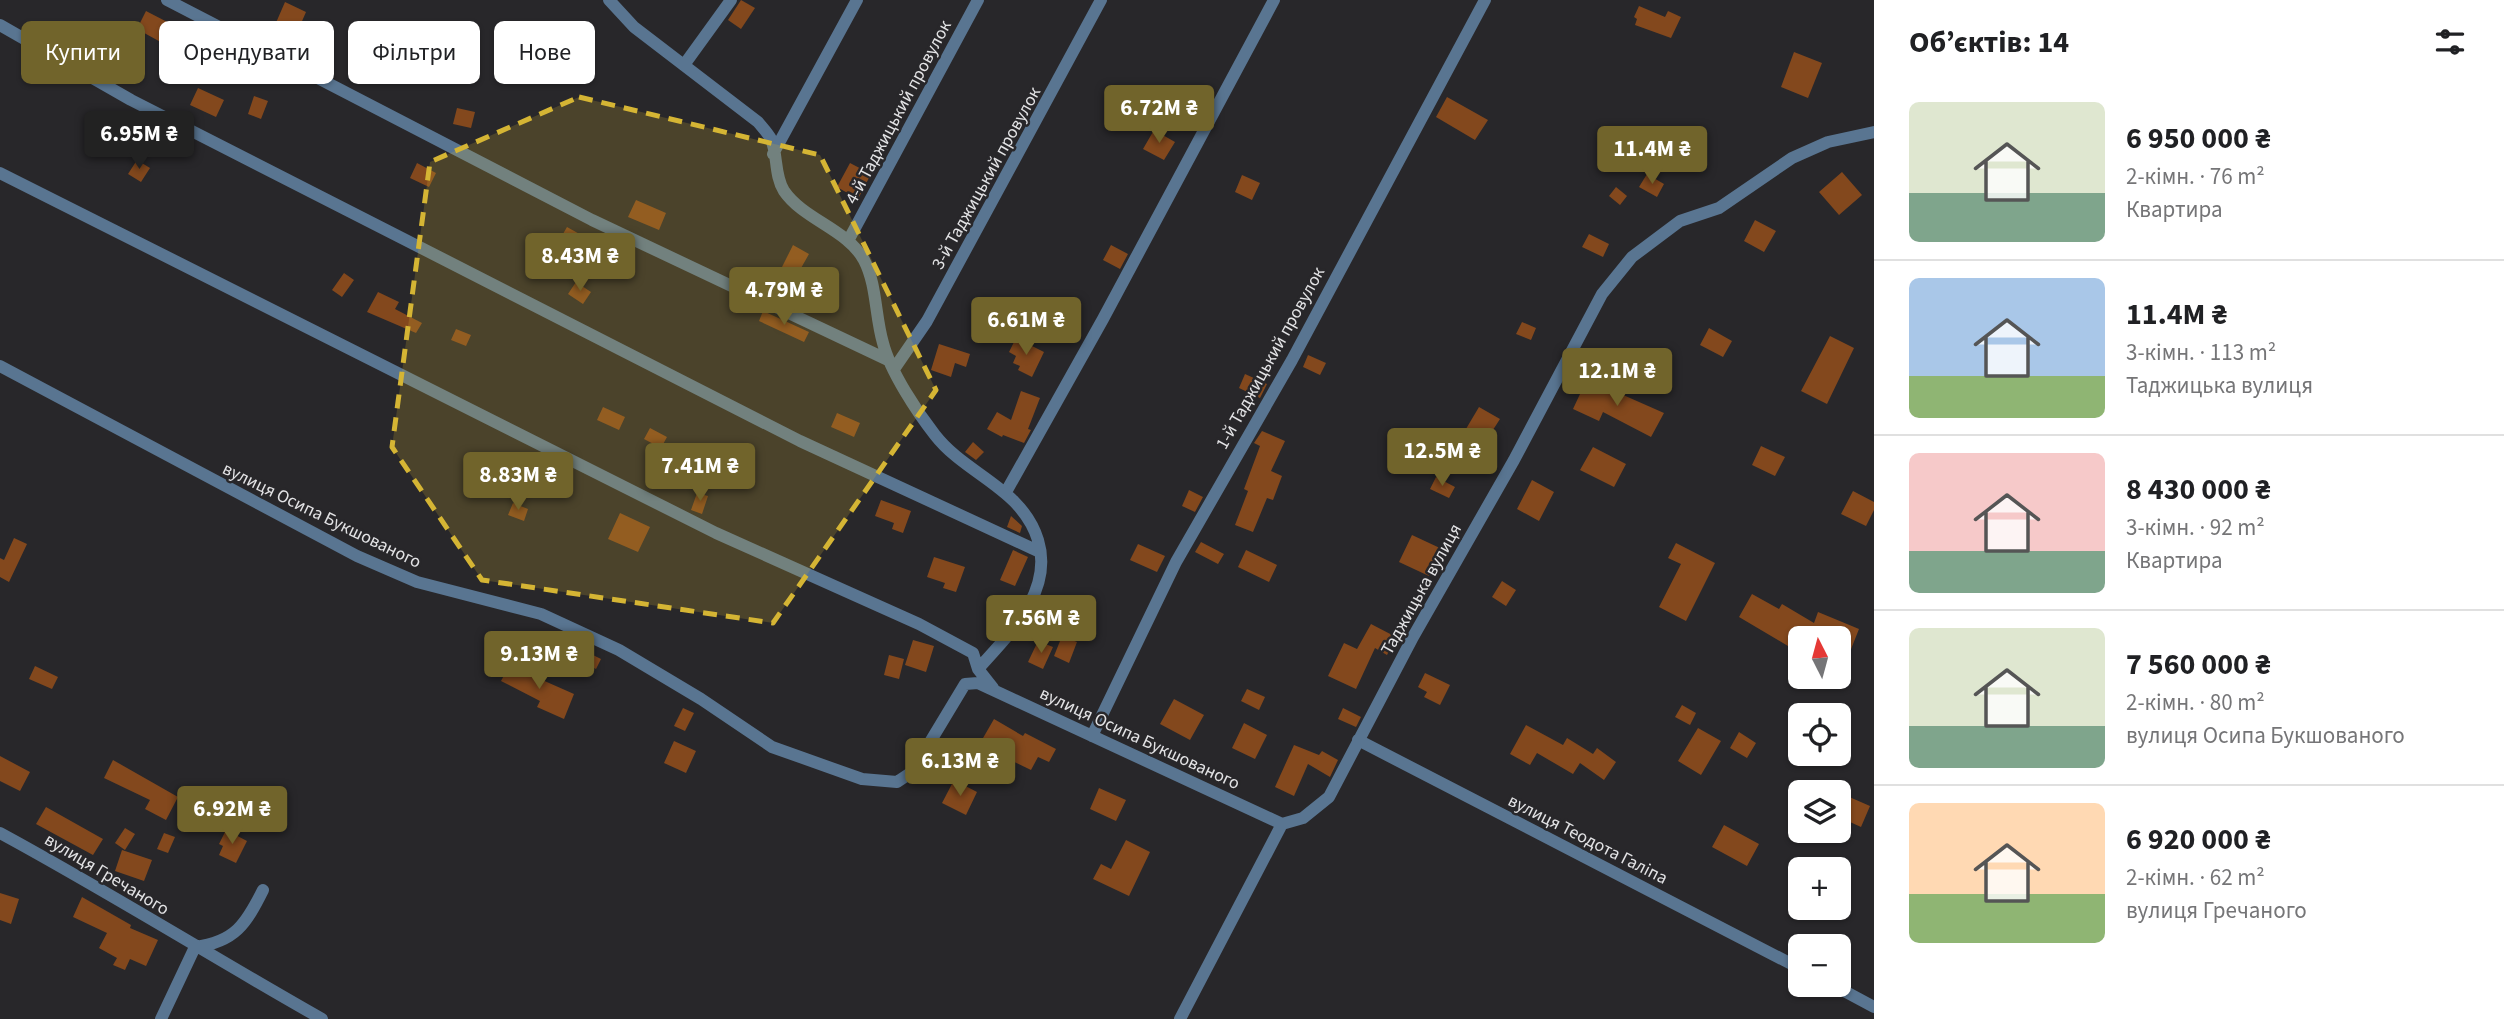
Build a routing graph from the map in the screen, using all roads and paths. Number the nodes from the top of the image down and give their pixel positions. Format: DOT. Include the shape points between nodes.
graph roads {
  1 [pos="167,0"];
  2 [pos="609,0"];
  3 [pos="731,0"];
  4 [pos="857,0"];
  5 [pos="978,0"];
  6 [pos="1101,0"];
  7 [pos="1274,0"];
  8 [pos="1485,0"];
  9 [pos="0,26"];
  10 [pos="684,65"];
  11 [pos="1874,132"];
  12 [pos="773,154"];
  13 [pos="0,173"];
  14 [pos="848,241"];
  15 [pos="891,365"];
  16 [pos="0,366"];
  17 [pos="1006,492"];
  18 [pos="1040,552"];
  19 [pos="978,669"];
  20 [pos="993,689"];
  21 [pos="1092,736"];
  22 [pos="1358,740"];
  23 [pos="1282,824"];
  24 [pos="0,833"];
  25 [pos="263,890"];
  26 [pos="195,947"];
  27 [pos="1788,962"];
  28 [pos="1851,995"];
  29 [pos="1874,1007"];
  30 [pos="161,1019"];
  31 [pos="322,1019"];
  32 [pos="1180,1019"];
  1 -- 15 [label="street" via="592,220"];
  2 -- 10 [label="street" via="634,27"];
  3 -- 10 [label="street"];
  4 -- 12 [label="street"];
  5 -- 14 [label="street, 4-й Таджицький провулок"];
  6 -- 15 [label="street, 3-й Таджицький провулок" via="927,321"];
  7 -- 17 [label="street"];
  8 -- 21 [label="street, 1-й Таджицький провулок" via="1292,360 1176,562"];
  9 -- 18 [label="street" via="131,100 800,442"];
  10 -- 12 [label="street" via="758,122 771,139"];
  11 -- 22 [label="street, Таджицька вулиця" via="1828,142 1792,158 1719,208 1680,222 1632,257 1602,294"];
  12 -- 14 [label="street" via="784,191 814,219"];
  13 -- 19 [label="street" via="716,533 919,624 973,653"];
  14 -- 15 [label="street" via="863,259 870,278"];
  15 -- 17 [label="street" via="936,436"];
  16 -- 20 [label="street, вулиця Осипа Букшованого" via="357,556 417,582 541,614 619,650 772,747 862,779 897,782 912,772 965,684 978,682"];
  17 -- 18 [label="street" via="1026,516"];
  18 -- 19 [label="street" via="1040,581 1022,619"];
  19 -- 20 [label="street"];
  20 -- 21 [label="street, вулиця Осипа Букшованого"];
  21 -- 23 [label="street, вулиця Осипа Букшованого"];
  22 -- 23 [label="street, Таджицька вулиця" via="1329,797 1303,818"];
  22 -- 27 [label="street, вулиця Теодота Галіпа"];
  23 -- 32 [label="street"];
  24 -- 26 [label="street, вулиця Гречаного"];
  25 -- 26 [label="street" via="231,937 218,945"];
  26 -- 30 [label="street"];
  26 -- 31 [label="street, вулиця Гречаного"];
  28 -- 29 [label="street"];
}
